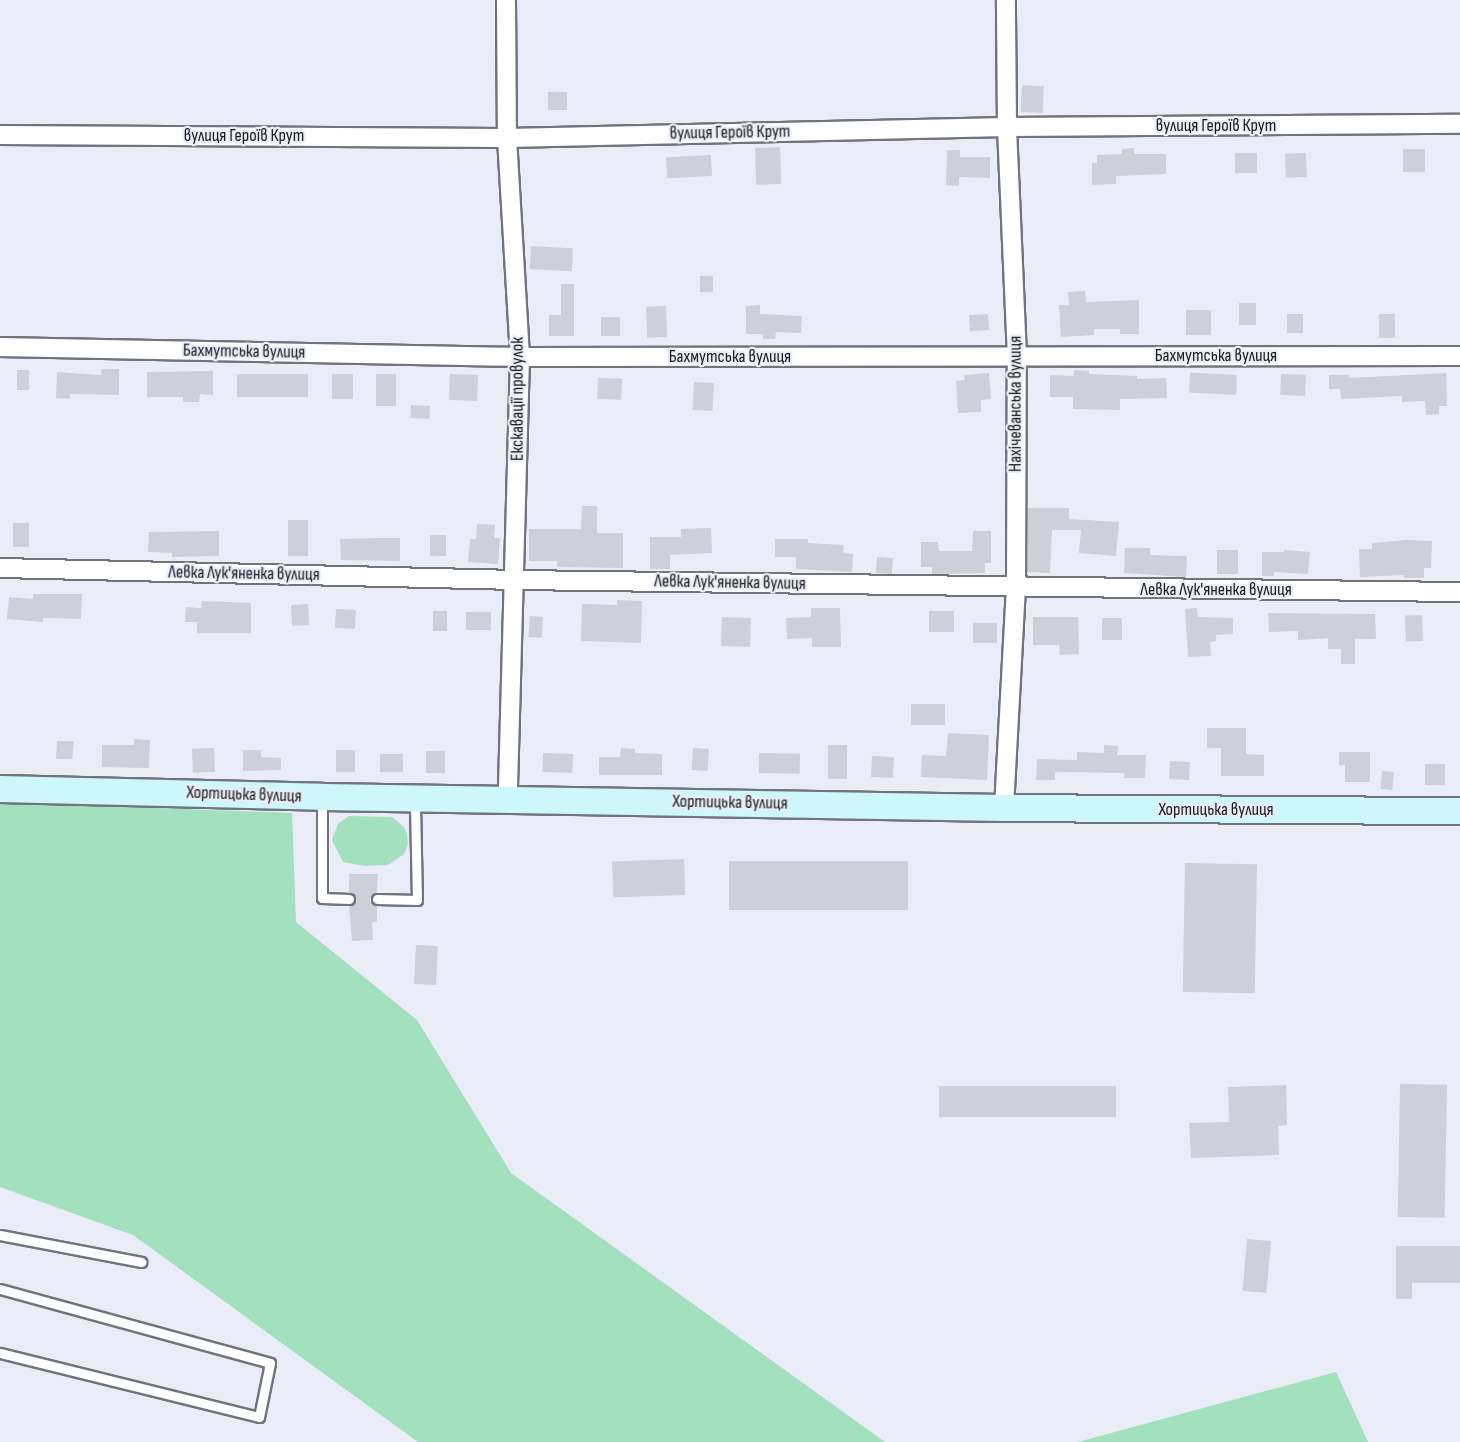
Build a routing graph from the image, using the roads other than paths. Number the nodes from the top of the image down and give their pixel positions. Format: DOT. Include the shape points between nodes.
graph roads {
  1 [pos="507,0"];
  2 [pos="1006,0"];
  3 [pos="1460,124"];
  4 [pos="1007,128"];
  5 [pos="0,135"];
  6 [pos="507,138"];
  7 [pos="0,347"];
  8 [pos="1460,356"];
  9 [pos="520,357"];
  10 [pos="1017,357"];
  11 [pos="0,568"];
  12 [pos="515,580"];
  13 [pos="1016,588"];
  14 [pos="1460,592"];
  15 [pos="0,789"];
  16 [pos="322,797"];
  17 [pos="416,799"];
  18 [pos="508,799"];
  19 [pos="1004,808"];
  20 [pos="1460,812"];
  21 [pos="349,899"];
  22 [pos="377,899"];
  23 [pos="0,1235"];
  24 [pos="141,1262"];
  25 [pos="0,1288"];
  26 [pos="0,1353"];
  1 -- 6 [label="street, Екскавації провулок"];
  2 -- 4 [label="street, Нахічеванська вулиця"];
  3 -- 4 [label="street, вулиця Героїв Крут"];
  4 -- 6 [label="street, вулиця Героїв Крут"];
  4 -- 10 [label="street, Нахічеванська вулиця"];
  5 -- 6 [label="street, вулиця Героїв Крут"];
  6 -- 9 [label="street, Екскавації провулок"];
  7 -- 9 [label="street, Бахмутська вулиця"];
  8 -- 10 [label="street, Бахмутська вулиця"];
  9 -- 10 [label="street, Бахмутська вулиця"];
  9 -- 12 [label="street, Екскавації провулок"];
  10 -- 13 [label="street, Нахічеванська вулиця"];
  11 -- 12 [label="street, Левка Лук'яненка вулиця"];
  12 -- 13 [label="street, Левка Лук'яненка вулиця"];
  12 -- 18 [label="street, Екскавації провулок"];
  13 -- 14 [label="street, Левка Лук'яненка вулиця"];
  13 -- 19 [label="street, Нахічеванська вулиця"];
  15 -- 16 [label="street, Хортицька вулиця"];
  16 -- 17 [label="street, Хортицька вулиця"];
  16 -- 21 [label="lane" via="322,898"];
  17 -- 18 [label="street, Хортицька вулиця"];
  17 -- 22 [label="lane" via="417,900"];
  18 -- 19 [label="street, Хортицька вулиця"];
  19 -- 20 [label="street, Хортицька вулиця"];
  23 -- 24 [label="lane"];
  25 -- 26 [label="lane" via="270,1363 259,1417"];
}
